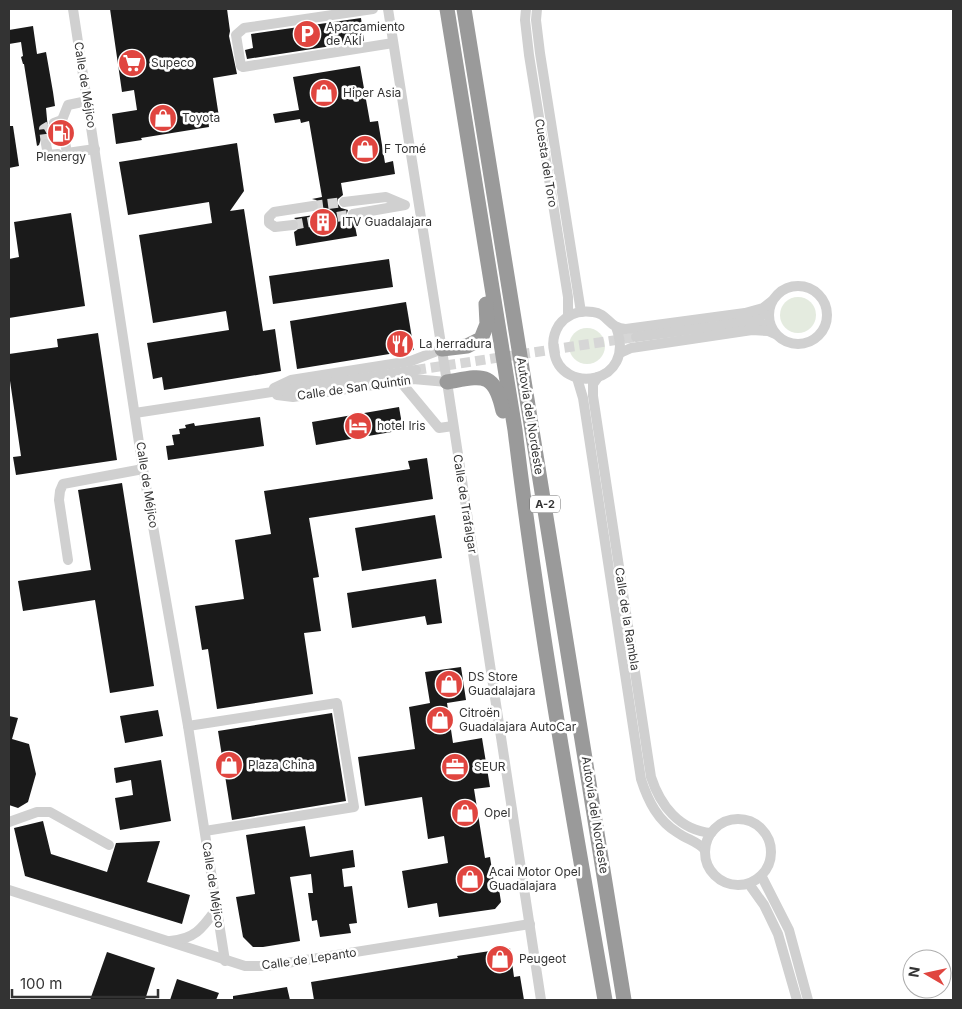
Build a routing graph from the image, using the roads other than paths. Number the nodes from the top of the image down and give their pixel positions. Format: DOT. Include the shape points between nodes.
graph roads {
  1 [pos="73,9"];
  2 [pos="374,9"];
  3 [pos="388,9"];
  4 [pos="439,9"];
  5 [pos="447,9"];
  6 [pos="464,9"];
  7 [pos="526,9"];
  8 [pos="537,9"];
  9 [pos="393,43"];
  10 [pos="87,101"];
  11 [pos="57,125"];
  12 [pos="95,149"];
  13 [pos="62,154"];
  14 [pos="344,202"];
  15 [pos="418,203"];
  16 [pos="405,205"];
  17 [pos="313,206"];
  18 [pos="353,214"];
  19 [pos="293,224"];
  20 [pos="771,305"];
  21 [pos="581,312"];
  22 [pos="568,316"];
  23 [pos="748,322"];
  24 [pos="616,327"];
  25 [pos="773,331"];
  26 [pos="636,337"];
  27 [pos="442,349"];
  28 [pos="620,353"];
  29 [pos="416,370"];
  30 [pos="598,377"];
  31 [pos="577,378"];
  32 [pos="400,381"];
  33 [pos="447,382"];
  34 [pos="261,394"];
  35 [pos="135,413"];
  36 [pos="454,426"];
  37 [pos="143,469"];
  38 [pos="522,487"];
  39 [pos="68,560"];
  40 [pos="188,726"];
  41 [pos="9,822"];
  42 [pos="204,831"];
  43 [pos="711,833"];
  44 [pos="109,846"];
  45 [pos="704,850"];
  46 [pos="762,877"];
  47 [pos="749,884"];
  48 [pos="9,890"];
  49 [pos="218,908"];
  50 [pos="530,924"];
  51 [pos="167,941"];
  52 [pos="225,961"];
  53 [pos="541,1000"];
  54 [pos="605,1000"];
  55 [pos="624,1000"];
  56 [pos="797,1000"];
  57 [pos="808,1000"];
  1 -- 10 [label="street, Calle de Méjico"];
  2 -- 9 [label="street" via="244,28 236,35 241,66"];
  3 -- 9 [label="street, Calle de Trafalgar"];
  4 -- 27 [label="highway" via="487,313 481,339 467,346"];
  5 -- 38 [label="highway, Autovía del Nordeste / A-2"];
  6 -- 55 [label="highway, Autovía del Nordeste / A-2"];
  7 -- 22 [label="street, Cuesta del Toro" via="529,55 568,298"];
  8 -- 21 [label="street" via="540,53"];
  9 -- 15 [label="street, Calle de Trafalgar"];
  10 -- 11 [label="street" via="68,105"];
  10 -- 12 [label="street, Calle de Méjico"];
  12 -- 13 [label="street"];
  12 -- 35 [label="street, Calle de Méjico"];
  13 -- 13 [label="street" via="56,143 48,155"];
  14 -- 16 [label="street" via="386,198"];
  15 -- 16 [label="street"];
  15 -- 27 [label="street, Calle de Trafalgar"];
  16 -- 18 [label="street"];
  17 -- 19 [label="street" via="274,212 269,217 274,226"];
  20 -- 23 [label="street" via="763,315"];
  20 -- 24 [label="street" via="746,313 626,329"];
  20 -- 25 [label="street"];
  20 -- 25 [label="street" via="778,293 786,288 804,286 820,295 827,312 823,330 809,342 791,343"];
  21 -- 22 [label="street"];
  21 -- 24 [label="street" via="600,314"];
  22 -- 31 [label="street" via="555,334 554,355 567,373"];
  23 -- 25 [label="street" via="760,323"];
  23 -- 26 [label="street"];
  24 -- 28 [label="street"];
  25 -- 28 [label="street" via="752,330 630,348"];
  27 -- 33 [label="street, Calle de Trafalgar"];
  27 -- 34 [label="street, Calle de San Quintín" via="412,360 291,380"];
  28 -- 30 [label="street" via="608,372"];
  29 -- 34 [label="street, Calle de San Quintín"];
  30 -- 31 [label="street"];
  30 -- 43 [label="street, Calle de la Rambla" via="593,384 593,396 652,777 667,810 684,824"];
  31 -- 45 [label="street" via="646,798 659,818"];
  32 -- 33 [label="street, Calle de San Quintín"];
  32 -- 34 [label="street, Calle de San Quintín" via="293,397"];
  32 -- 36 [label="street" via="439,428"];
  33 -- 36 [label="street, Calle de Trafalgar"];
  33 -- 38 [label="highway" via="483,377 493,384 502,404"];
  34 -- 35 [label="street, Calle de San Quintín"];
  35 -- 37 [label="street, Calle de Méjico"];
  36 -- 50 [label="street, Calle de Trafalgar"];
  37 -- 39 [label="street" via="63,484 59,500"];
  37 -- 40 [label="street, Calle de Méjico"];
  38 -- 54 [label="highway, Autovía del Nordeste / A-2" via="559,734"];
  40 -- 42 [label="street, Calle de Méjico"];
  40 -- 42 [label="street" via="337,703 354,807"];
  41 -- 44 [label="street" via="37,812 50,812"];
  42 -- 49 [label="street, Calle de Méjico"];
  43 -- 45 [label="street"];
  43 -- 46 [label="street" via="719,824 732,818 755,822 767,833 771,845 772,858"];
  45 -- 47 [label="street" via="709,868 722,882 734,886"];
  46 -- 47 [label="street"];
  46 -- 57 [label="street" via="789,930"];
  47 -- 56 [label="street" via="778,934"];
  48 -- 51 [label="street, Calle de Lepanto"];
  49 -- 51 [label="street" via="198,932 183,939"];
  49 -- 52 [label="street, Calle de Méjico"];
  50 -- 52 [label="street, Calle de Lepanto" via="268,966 245,966"];
  50 -- 53 [label="street, Calle de Trafalgar"];
  51 -- 52 [label="street, Calle de Lepanto"];
}
